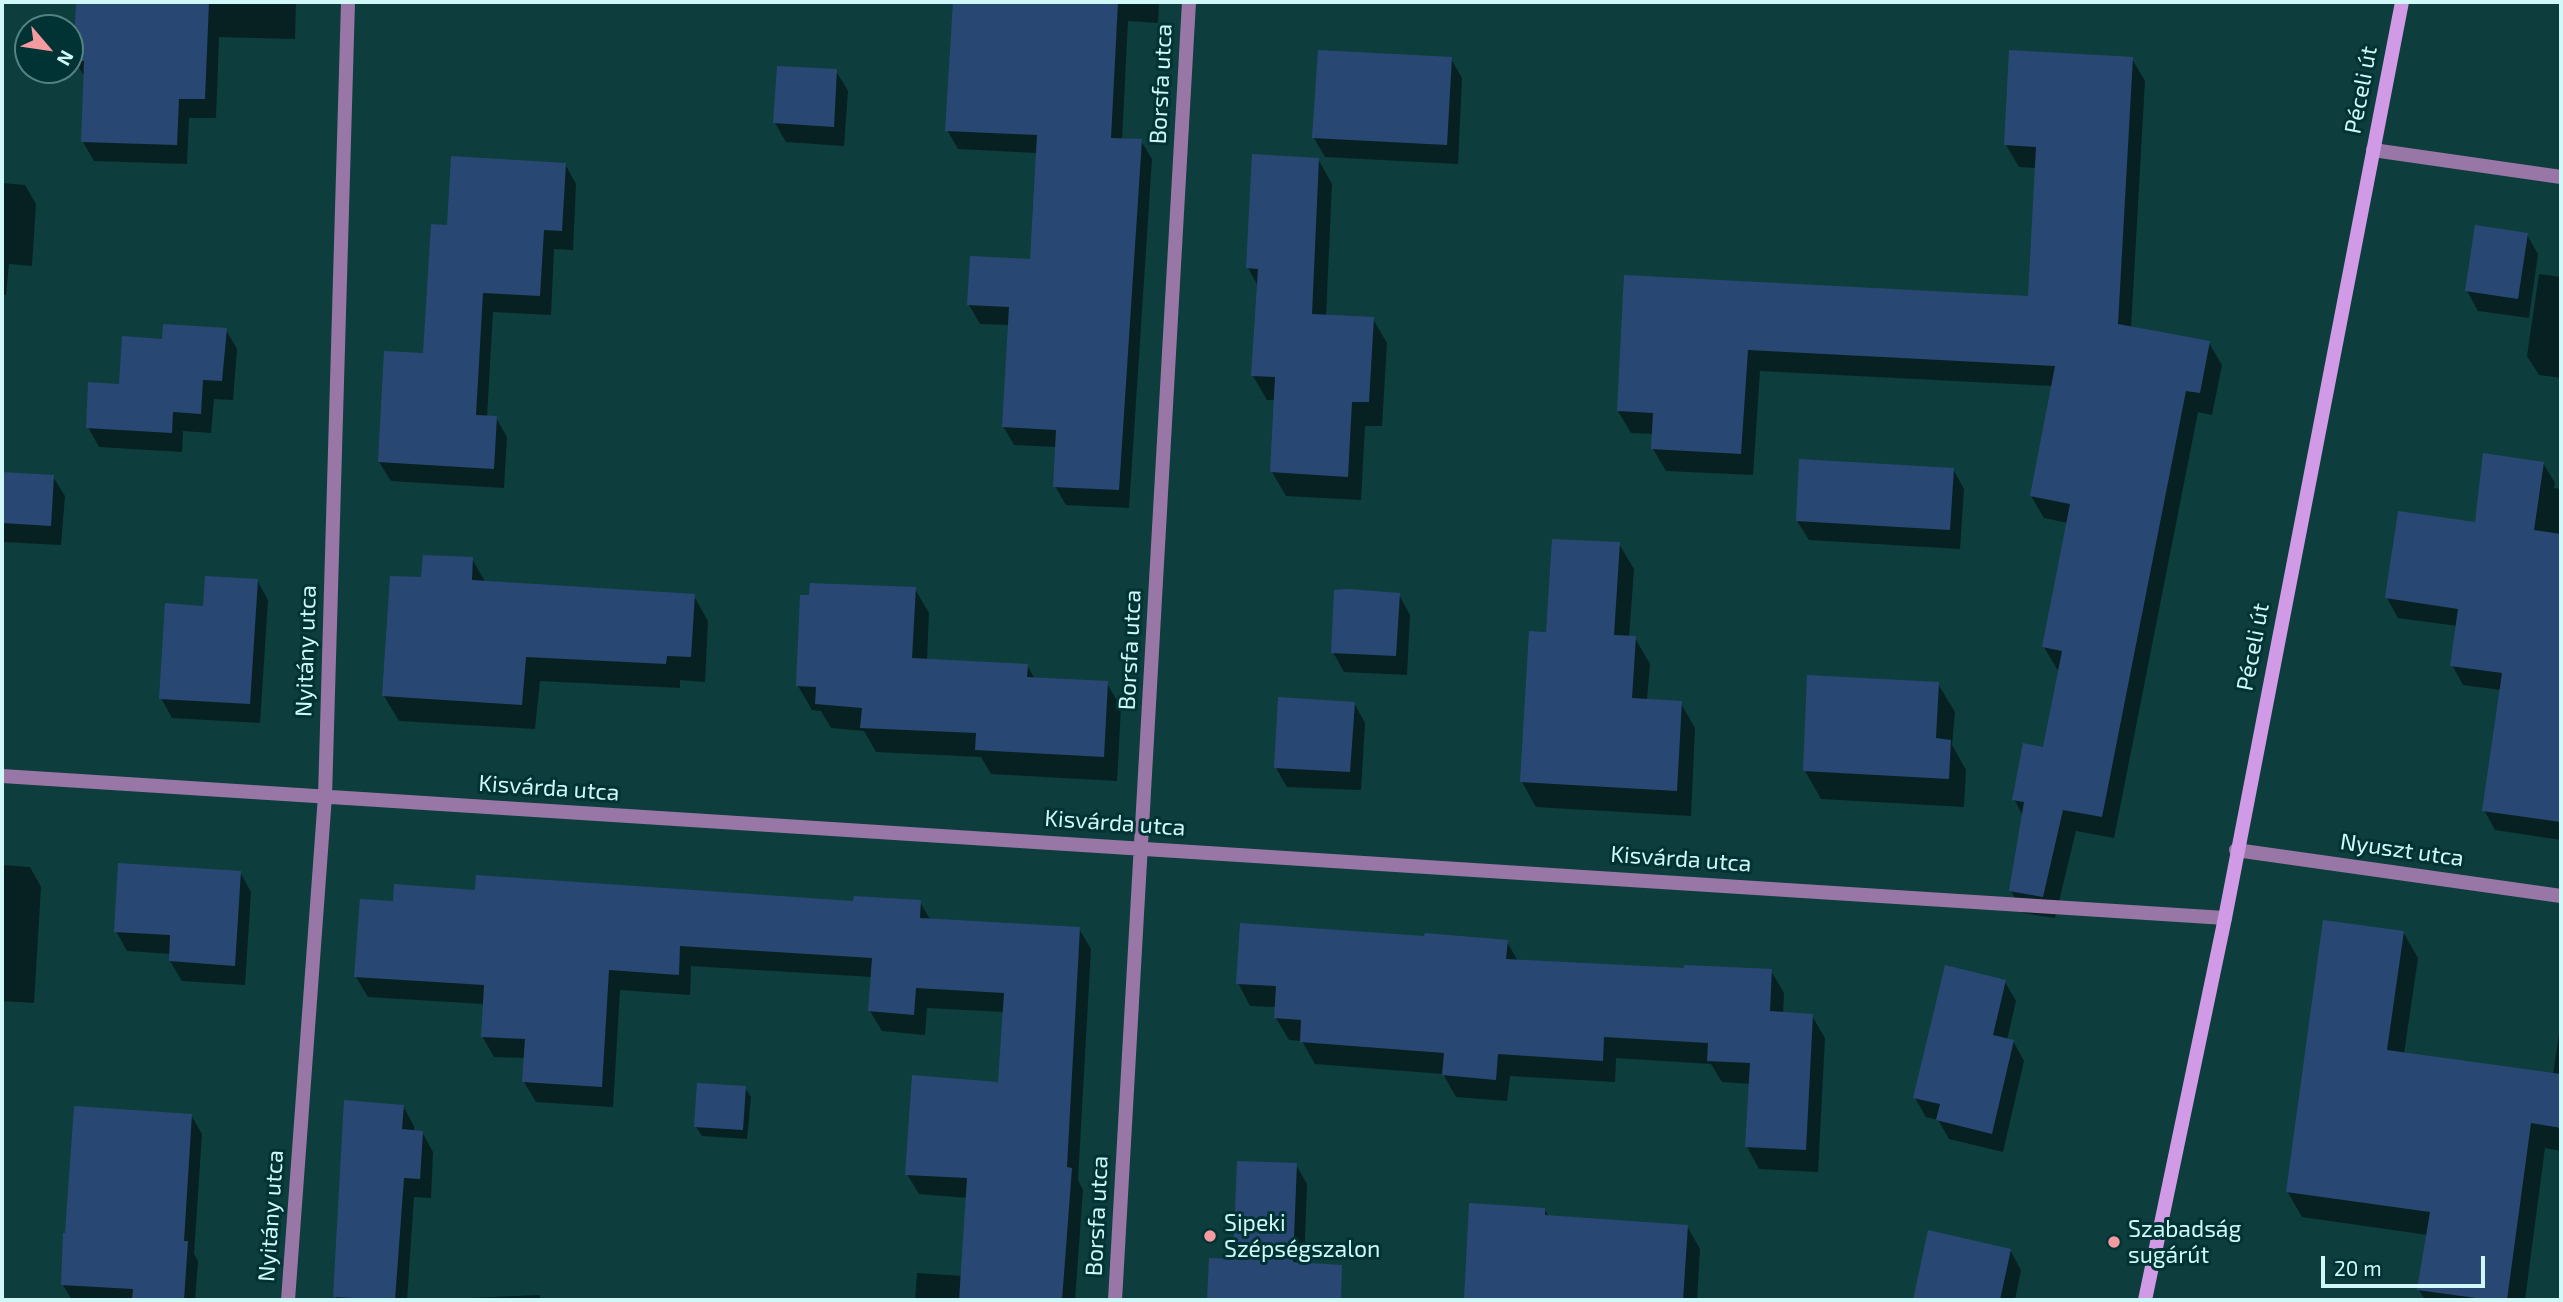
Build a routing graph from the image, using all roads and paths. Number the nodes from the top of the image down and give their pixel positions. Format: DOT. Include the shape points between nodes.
graph roads {
  1 [pos="348,2"];
  2 [pos="1189,2"];
  3 [pos="2402,2"];
  4 [pos="2373,150"];
  5 [pos="2561,177"];
  6 [pos="2,776"];
  7 [pos="325,796"];
  8 [pos="1142,848"];
  9 [pos="2236,850"];
  10 [pos="2561,896"];
  11 [pos="2225,918"];
  12 [pos="288,1300"];
  13 [pos="1115,1300"];
  14 [pos="2145,1300"];
  1 -- 7 [label="street, Nyitány utca"];
  2 -- 8 [label="street, Borsfa utca"];
  3 -- 4 [label="main road, Péceli út"];
  4 -- 5 [label="street"];
  4 -- 9 [label="main road, Péceli út"];
  6 -- 7 [label="street, Kisvárda utca"];
  7 -- 8 [label="street, Kisvárda utca"];
  7 -- 12 [label="street, Nyitány utca"];
  8 -- 11 [label="street, Kisvárda utca"];
  8 -- 13 [label="street, Borsfa utca"];
  9 -- 10 [label="street, Nyuszt utca"];
  9 -- 11 [label="main road, Péceli út"];
  11 -- 14 [label="main road, Péceli út"];
}
